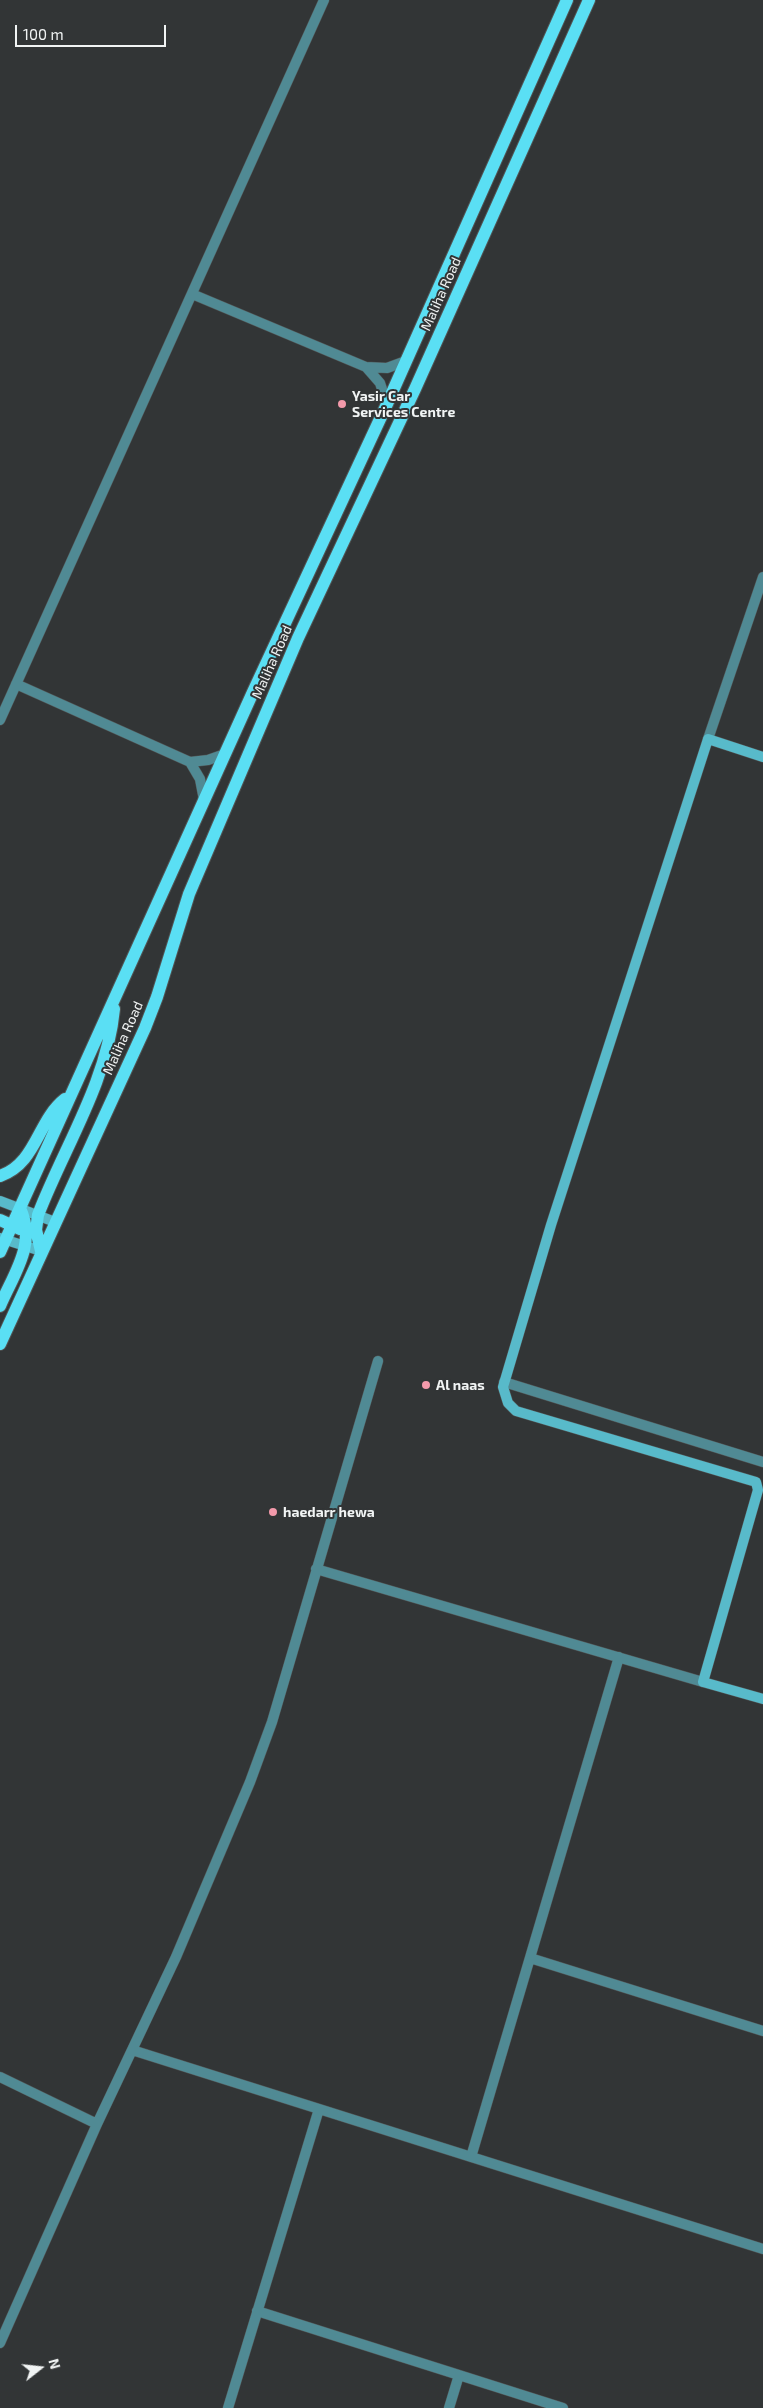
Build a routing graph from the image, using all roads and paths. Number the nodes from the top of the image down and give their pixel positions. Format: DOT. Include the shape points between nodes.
graph roads {
  1 [pos="324,0"];
  2 [pos="567,0"];
  3 [pos="588,0"];
  4 [pos="539,61"];
  5 [pos="551,84"];
  6 [pos="192,294"];
  7 [pos="406,361"];
  8 [pos="366,367"];
  9 [pos="387,404"];
  10 [pos="763,577"];
  11 [pos="16,684"];
  12 [pos="0,720"];
  13 [pos="708,739"];
  14 [pos="225,754"];
  15 [pos="763,757"];
  16 [pos="190,762"];
  17 [pos="204,800"];
  18 [pos="115,999"];
  19 [pos="69,1097"];
  20 [pos="0,1176"];
  21 [pos="0,1201"];
  22 [pos="20,1208"];
  23 [pos="38,1216"];
  24 [pos="0,1220"];
  25 [pos="55,1222"];
  26 [pos="12,1225"];
  27 [pos="33,1235"];
  28 [pos="3,1239"];
  29 [pos="0,1252"];
  30 [pos="0,1306"];
  31 [pos="0,1344"];
  32 [pos="378,1361"];
  33 [pos="504,1382"];
  34 [pos="763,1462"];
  35 [pos="316,1569"];
  36 [pos="619,1657"];
  37 [pos="703,1682"];
  38 [pos="763,1699"];
  39 [pos="530,1958"];
  40 [pos="763,2031"];
  41 [pos="132,2050"];
  42 [pos="0,2077"];
  43 [pos="319,2109"];
  44 [pos="97,2124"];
  45 [pos="471,2157"];
  46 [pos="763,2249"];
  47 [pos="257,2311"];
  48 [pos="0,2342"];
  49 [pos="459,2375"];
  50 [pos="228,2408"];
  51 [pos="449,2408"];
  52 [pos="563,2408"];
  1 -- 6 [label="street"];
  2 -- 4 [label="main road, Maliha Road"];
  3 -- 5 [label="main road, Maliha Road"];
  4 -- 5 [label="main road" via="550,73"];
  4 -- 7 [label="main road, Maliha Road"];
  5 -- 25 [label="main road, Maliha Road" via="415,389 298,638 189,894 145,1028"];
  6 -- 8 [label="street"];
  6 -- 11 [label="street"];
  7 -- 8 [label="street" via="386,368"];
  7 -- 9 [label="main road, Maliha Road"];
  8 -- 9 [label="street" via="380,383"];
  9 -- 14 [label="main road, Maliha Road"];
  10 -- 13 [label="street"];
  11 -- 12 [label="street"];
  11 -- 16 [label="street"];
  13 -- 15 [label="main road"];
  13 -- 33 [label="main road" via="551,1225"];
  14 -- 16 [label="street"];
  14 -- 17 [label="main road, Maliha Road"];
  16 -- 17 [label="street" via="200,780"];
  17 -- 18 [label="main road, Maliha Road"];
  18 -- 19 [label="main road, Maliha Road"];
  18 -- 23 [label="main road" via="107,1056"];
  19 -- 20 [label="main road" via="51,1114 24,1161"];
  19 -- 22 [label="main road, Maliha Road"];
  21 -- 22 [label="main road"];
  22 -- 23 [label="main road"];
  22 -- 26 [label="main road, Maliha Road"];
  22 -- 27 [label="main road"];
  23 -- 25 [label="main road"];
  23 -- 27 [label="main road"];
  24 -- 26 [label="main road"];
  25 -- 27 [label="main road, Maliha Road"];
  26 -- 27 [label="main road"];
  26 -- 28 [label="main road, Maliha Road"];
  27 -- 28 [label="main road"];
  27 -- 30 [label="main road"];
  27 -- 31 [label="main road, Maliha Road" via="41,1251"];
  28 -- 29 [label="main road, Maliha Road"];
  32 -- 35 [label="street"];
  33 -- 34 [label="street"];
  33 -- 37 [label="main road" via="505,1398 516,1411 757,1484 758,1490"];
  35 -- 36 [label="street"];
  35 -- 41 [label="street" via="272,1722 250,1782 176,1957"];
  36 -- 37 [label="street"];
  36 -- 39 [label="street"];
  37 -- 38 [label="main road"];
  39 -- 40 [label="street"];
  39 -- 45 [label="street"];
  41 -- 43 [label="street"];
  41 -- 44 [label="street"];
  42 -- 44 [label="street"];
  43 -- 45 [label="street"];
  43 -- 47 [label="street"];
  44 -- 48 [label="street"];
  45 -- 46 [label="street"];
  47 -- 49 [label="street"];
  47 -- 50 [label="street"];
  49 -- 51 [label="street"];
  49 -- 52 [label="street"];
}
